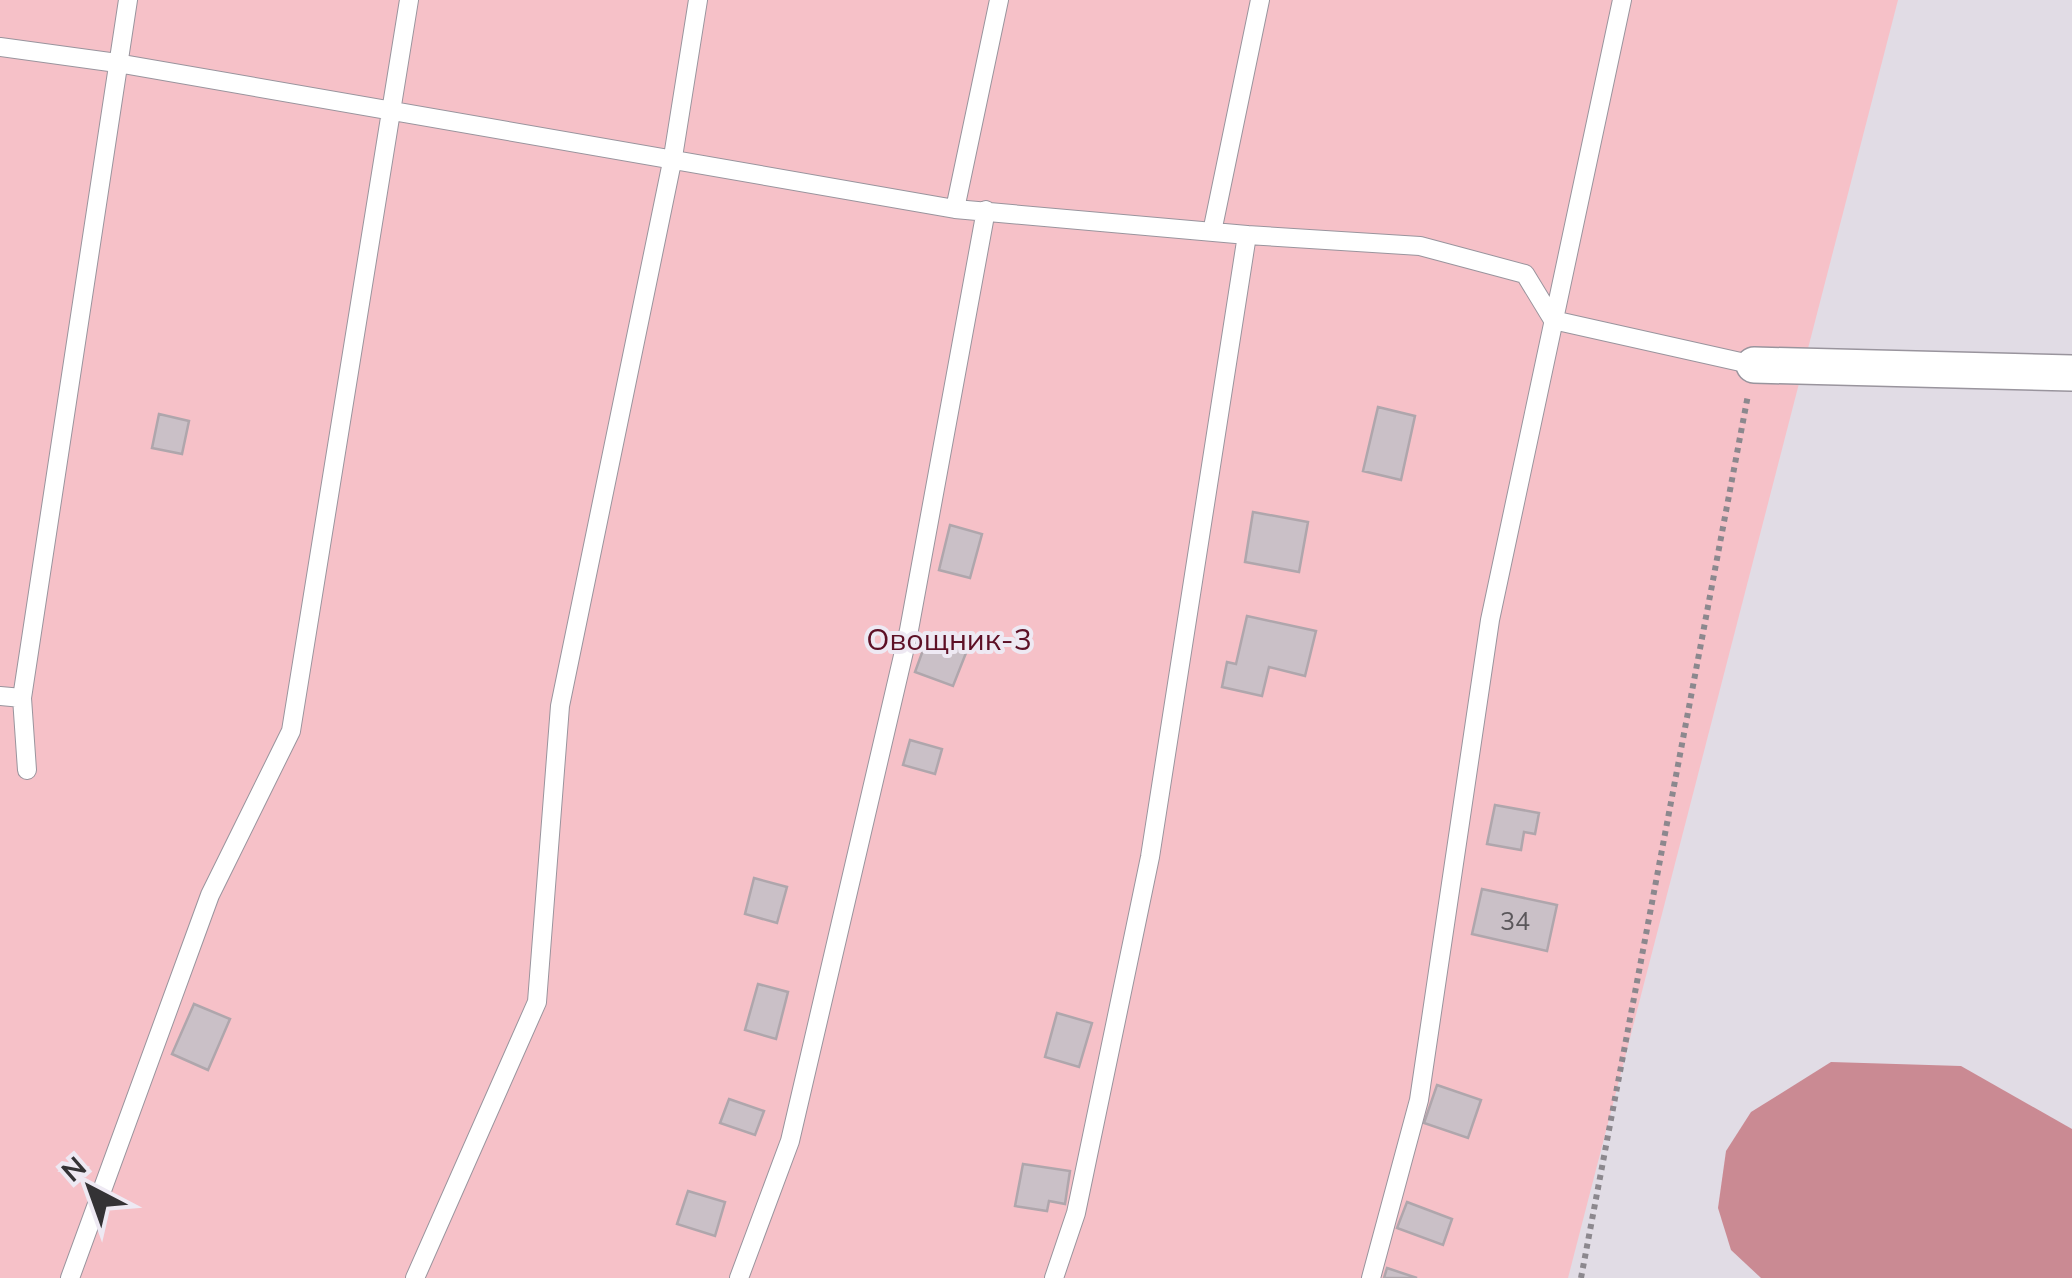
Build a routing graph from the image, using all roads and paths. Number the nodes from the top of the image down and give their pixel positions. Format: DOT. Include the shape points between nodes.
graph roads {
  1 [pos="128,0"];
  2 [pos="409,0"];
  3 [pos="698,0"];
  4 [pos="999,0"];
  5 [pos="1260,0"];
  6 [pos="1622,0"];
  7 [pos="0,48"];
  8 [pos="117,63"];
  9 [pos="390,112"];
  10 [pos="673,158"];
  11 [pos="955,208"];
  12 [pos="986,210"];
  13 [pos="1212,232"];
  14 [pos="1247,236"];
  15 [pos="1553,320"];
  16 [pos="1754,365"];
  17 [pos="2072,373"];
  18 [pos="0,696"];
  19 [pos="22,698"];
  20 [pos="27,770"];
  21 [pos="70,1278"];
  22 [pos="415,1278"];
  23 [pos="740,1278"];
  24 [pos="1054,1278"];
  25 [pos="1370,1278"];
  26 [pos="1581,1278"];
  1 -- 8 [label="lane"];
  2 -- 9 [label="lane"];
  3 -- 10 [label="lane"];
  4 -- 11 [label="lane"];
  5 -- 13 [label="lane"];
  6 -- 15 [label="lane"];
  7 -- 8 [label="lane"];
  8 -- 9 [label="lane"];
  8 -- 19 [label="lane"];
  9 -- 10 [label="lane"];
  9 -- 21 [label="lane" via="291,731 210,895"];
  10 -- 11 [label="lane"];
  10 -- 22 [label="lane" via="560,706 537,1002"];
  11 -- 12 [label="lane"];
  12 -- 13 [label="lane"];
  12 -- 23 [label="lane" via="905,648 790,1141"];
  13 -- 14 [label="lane"];
  14 -- 15 [label="lane" via="1420,246 1526,274"];
  14 -- 24 [label="lane" via="1150,857 1076,1213"];
  15 -- 16 [label="lane"];
  15 -- 25 [label="lane" via="1490,620 1419,1100"];
  16 -- 17 [label="street"];
  16 -- 26 [label="path"];
  18 -- 19 [label="lane"];
  19 -- 20 [label="lane"];
}
